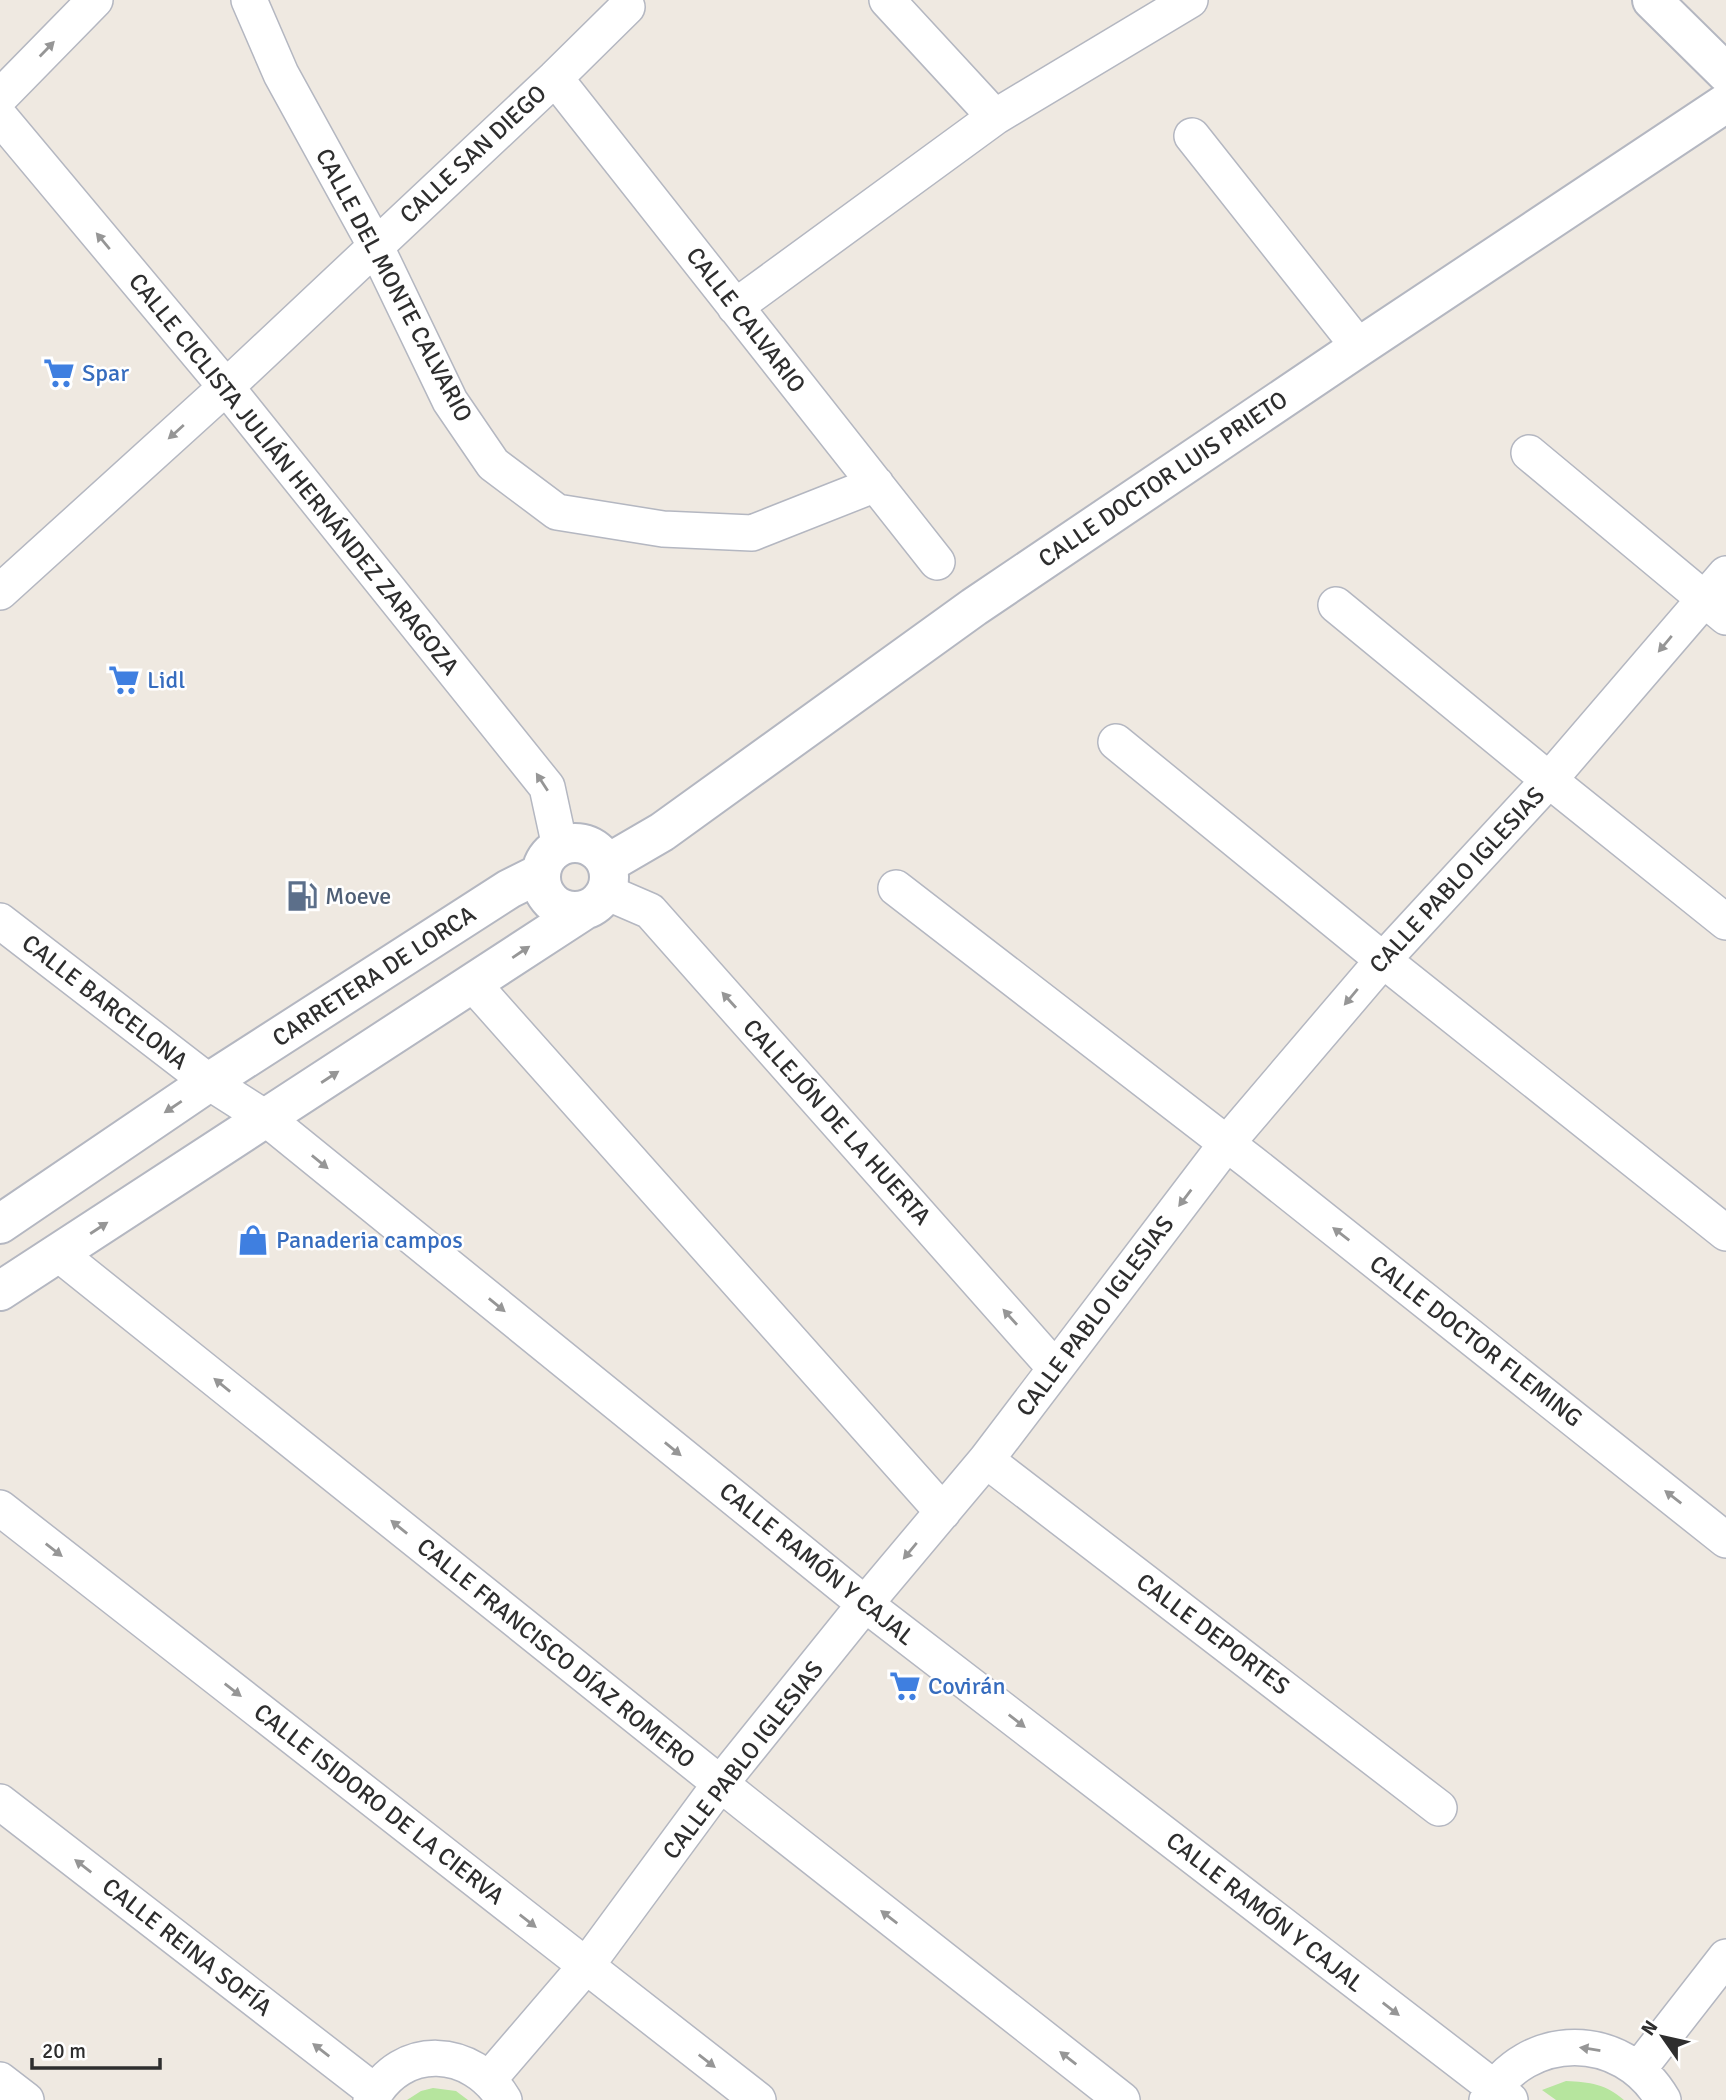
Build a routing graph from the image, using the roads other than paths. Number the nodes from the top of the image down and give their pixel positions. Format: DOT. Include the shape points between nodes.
graph roads {
  1 [pos="95,0"];
  2 [pos="249,0"];
  3 [pos="887,0"];
  4 [pos="1190,0"];
  5 [pos="1652,0"];
  6 [pos="627,7"];
  7 [pos="1726,73"];
  8 [pos="555,78"];
  9 [pos="0,97"];
  10 [pos="1726,103"];
  11 [pos="0,117"];
  12 [pos="995,117"];
  13 [pos="1192,135"];
  14 [pos="375,246"];
  15 [pos="735,307"];
  16 [pos="1359,346"];
  17 [pos="226,387"];
  18 [pos="1529,453"];
  19 [pos="876,484"];
  20 [pos="937,562"];
  21 [pos="1726,574"];
  22 [pos="0,592"];
  23 [pos="1336,605"];
  24 [pos="1714,608"];
  25 [pos="1116,742"];
  26 [pos="1549,780"];
  27 [pos="550,860"];
  28 [pos="896,888"];
  29 [pos="599,889"];
  30 [pos="0,921"];
  31 [pos="1726,922"];
  32 [pos="1383,960"];
  33 [pos="473,984"];
  34 [pos="209,1082"];
  35 [pos="267,1119"];
  36 [pos="1227,1143"];
  37 [pos="1,1222"];
  38 [pos="1726,1233"];
  39 [pos="59,1254"];
  40 [pos="0,1291"];
  41 [pos="1055,1368"];
  42 [pos="986,1461"];
  43 [pos="0,1508"];
  44 [pos="943,1512"];
  45 [pos="1726,1540"];
  46 [pos="865,1604"];
  47 [pos="720,1784"];
  48 [pos="0,1802"];
  49 [pos="1439,1808"];
  50 [pos="1726,1957"];
  51 [pos="586,1966"];
  52 [pos="1638,2070"];
  53 [pos="0,2080"];
  54 [pos="497,2089"];
  55 [pos="373,2096"];
  56 [pos="1497,2096"];
  57 [pos="26,2100"];
  58 [pos="758,2100"];
  59 [pos="1122,2100"];
  60 [pos="1663,2100"];
  9 -- 1 [label="street, one-way"];
  2 -- 14 [label="street, CALLE DEL MONTE CALVARIO" via="281,74"];
  3 -- 12 [label="street"];
  4 -- 12 [label="street"];
  5 -- 7 [label="main road"];
  6 -- 8 [label="street, CALLE SAN DIEGO"];
  8 -- 14 [label="street, CALLE SAN DIEGO"];
  8 -- 15 [label="street, CALLE CALVARIO"];
  10 -- 16 [label="main road, CALLE DOCTOR LUIS PRIETO"];
  17 -- 11 [label="street, CALLE CICLISTA JULIÁN HERNÁNDEZ ZARAGOZA, one-way"];
  12 -- 15 [label="street"];
  13 -- 16 [label="street"];
  14 -- 17 [label="street, CALLE SAN DIEGO"];
  14 -- 19 [label="street, CALLE DEL MONTE CALVARIO" via="450,401 493,464 557,512 663,529 752,533"];
  15 -- 19 [label="street, CALLE CALVARIO"];
  16 -- 29 [label="main road, CALLE DOCTOR LUIS PRIETO" via="974,607 662,832"];
  17 -- 22 [label="street, CALLE SAN DIEGO, one-way"];
  27 -- 17 [label="street, CALLE CICLISTA JULIÁN HERNÁNDEZ ZARAGOZA, one-way" via="547,787"];
  18 -- 24 [label="street"];
  19 -- 20 [label="street, CALLE CALVARIO"];
  21 -- 24 [label="street, CALLE PABLO IGLESIAS"];
  23 -- 26 [label="street"];
  24 -- 26 [label="street, CALLE PABLO IGLESIAS, one-way"];
  25 -- 32 [label="street"];
  26 -- 31 [label="street"];
  26 -- 32 [label="street, CALLE PABLO IGLESIAS"];
  27 -- 29 [label="main road" via="571,843 587,845 600,853"];
  27 -- 29 [label="main road" via="545,894 555,906 567,911"];
  27 -- 34 [label="main road, CARRETERA DE LORCA"];
  28 -- 36 [label="street, CALLE DOCTOR FLEMING"];
  33 -- 29 [label="main road, one-way"];
  41 -- 29 [label="street, CALLEJÓN DE LA HUERTA, one-way" via="650,911"];
  30 -- 34 [label="street, CALLE BARCELONA"];
  32 -- 36 [label="street, CALLE PABLO IGLESIAS, one-way"];
  32 -- 38 [label="street"];
  35 -- 33 [label="main road, one-way"];
  33 -- 44 [label="street"];
  34 -- 35 [label="street"];
  34 -- 37 [label="main road, CARRETERA DE LORCA, one-way"];
  39 -- 35 [label="main road, one-way"];
  35 -- 46 [label="street, CALLE RAMÓN Y CAJAL, one-way"];
  36 -- 41 [label="street, CALLE PABLO IGLESIAS, one-way"];
  45 -- 36 [label="street, CALLE DOCTOR FLEMING, one-way"];
  39 -- 40 [label="main road"];
  47 -- 39 [label="street, CALLE FRANCISCO DÍAZ ROMERO, one-way"];
  41 -- 42 [label="street, CALLE PABLO IGLESIAS"];
  42 -- 44 [label="street, CALLE PABLO IGLESIAS"];
  42 -- 49 [label="street, CALLE DEPORTES"];
  43 -- 51 [label="street, CALLE ISIDORO DE LA CIERVA, one-way"];
  44 -- 46 [label="street, CALLE PABLO IGLESIAS, one-way"];
  46 -- 47 [label="street, CALLE PABLO IGLESIAS"];
  46 -- 56 [label="street, CALLE RAMÓN Y CAJAL, one-way"];
  47 -- 51 [label="street, CALLE PABLO IGLESIAS"];
  59 -- 47 [label="street, CALLE FRANCISCO DÍAZ ROMERO, one-way"];
  55 -- 48 [label="street, CALLE REINA SOFÍA, one-way"];
  50 -- 52 [label="street"];
  51 -- 54 [label="street, CALLE PABLO IGLESIAS"];
  51 -- 58 [label="street, CALLE ISIDORO DE LA CIERVA, one-way"];
  52 -- 56 [label="street, one-way" via="1609,2053 1559,2048 1523,2062 1502,2078"];
  52 -- 60 [label="street"];
  53 -- 57 [label="street"];
  54 -- 55 [label="street" via="478,2070 441,2058 416,2061 393,2073"];
}
